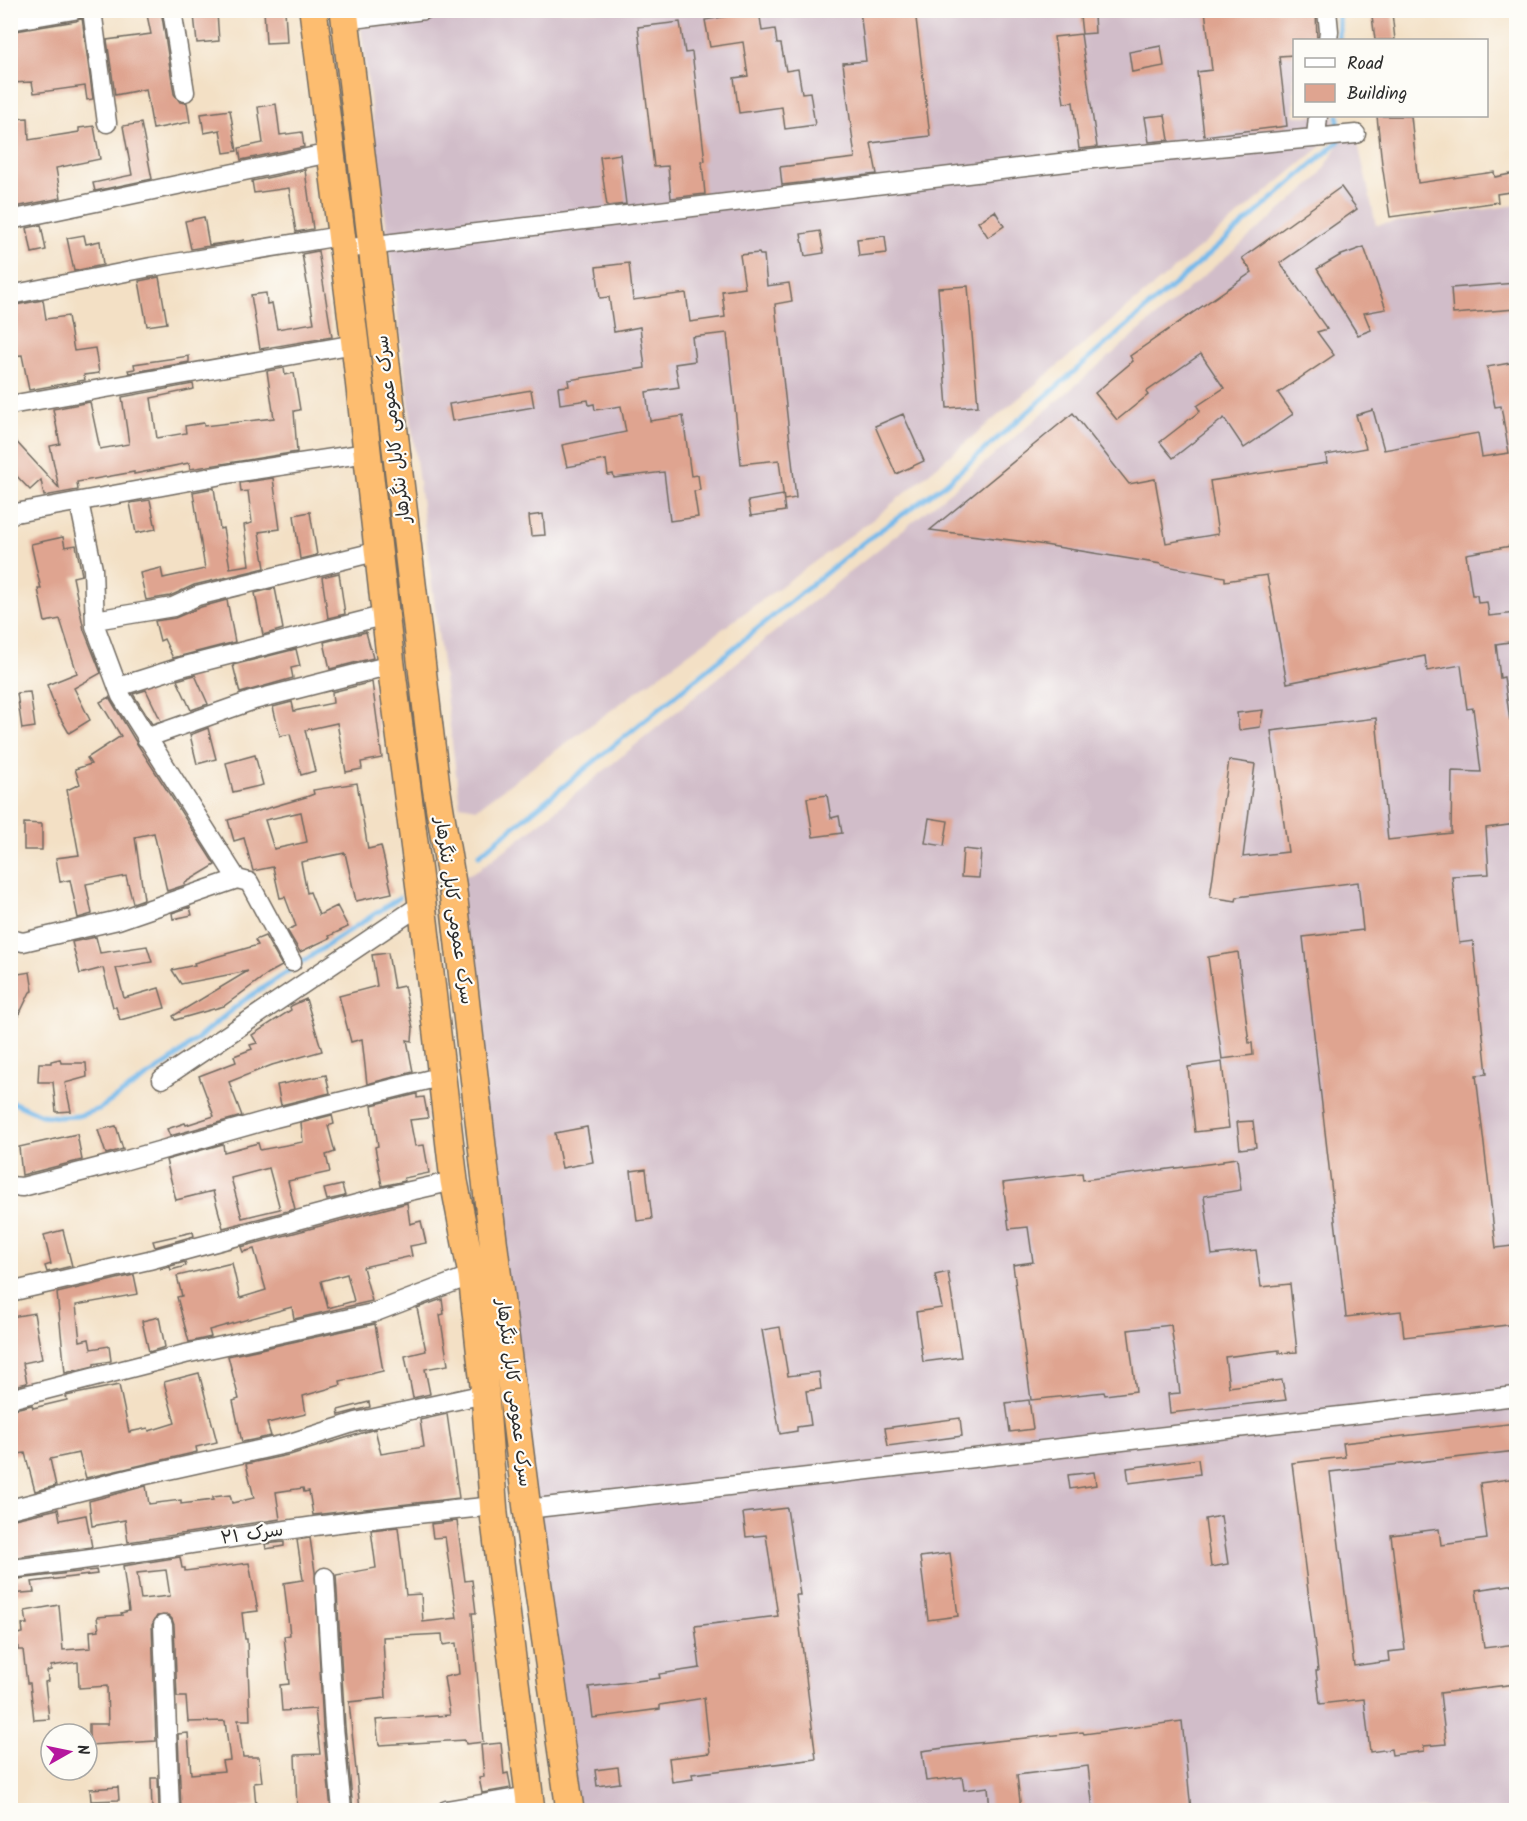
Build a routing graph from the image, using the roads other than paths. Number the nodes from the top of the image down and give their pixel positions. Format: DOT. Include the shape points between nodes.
graph roads {
  1 [pos="75,10"];
  2 [pos="92,10"];
  3 [pos="172,10"];
  4 [pos="313,10"];
  5 [pos="424,10"];
  6 [pos="1327,10"];
  7 [pos="344,15"];
  8 [pos="10,21"];
  9 [pos="1328,39"];
  10 [pos="185,92"];
  11 [pos="1318,117"];
  12 [pos="107,123"];
  13 [pos="1356,134"];
  14 [pos="1316,137"];
  15 [pos="330,153"];
  16 [pos="10,220"];
  17 [pos="342,242"];
  18 [pos="372,245"];
  19 [pos="10,295"];
  20 [pos="355,345"];
  21 [pos="10,405"];
  22 [pos="368,453"];
  23 [pos="79,502"];
  24 [pos="10,514"];
  25 [pos="379,551"];
  26 [pos="386,615"];
  27 [pos="95,620"];
  28 [pos="391,665"];
  29 [pos="118,687"];
  30 [pos="146,738"];
  31 [pos="237,879"];
  32 [pos="422,904"];
  33 [pos="10,939"];
  34 [pos="292,962"];
  35 [pos="443,1076"];
  36 [pos="162,1079"];
  37 [pos="454,1181"];
  38 [pos="10,1186"];
  39 [pos="472,1275"];
  40 [pos="10,1292"];
  41 [pos="485,1394"];
  42 [pos="1516,1396"];
  43 [pos="10,1399"];
  44 [pos="10,1509"];
  45 [pos="527,1509"];
  46 [pos="494,1510"];
  47 [pos="10,1569"];
  48 [pos="325,1577"];
  49 [pos="163,1625"];
  50 [pos="530,1803"];
  51 [pos="170,1810"];
  52 [pos="342,1810"];
  53 [pos="446,1810"];
  54 [pos="570,1810"];
  1 -- 8 [label="street"];
  2 -- 12 [label="street"];
  3 -- 10 [label="street"];
  4 -- 15 [label="highway, سرک عمومی کابل ننگرهار"];
  5 -- 7 [label="street"];
  6 -- 9 [label="street"];
  7 -- 18 [label="highway, سرک عمومی کابل ننگرهار"];
  11 -- 14 [label="street"];
  13 -- 14 [label="street"];
  14 -- 18 [label="street" via="1101,158"];
  15 -- 16 [label="street"];
  15 -- 17 [label="highway, سرک عمومی کابل ننگرهار"];
  17 -- 18 [label="street"];
  17 -- 19 [label="street" via="151,267"];
  17 -- 20 [label="highway, سرک عمومی کابل ننگرهار"];
  18 -- 45 [label="highway, سرک عمومی کابل ننگرهار"];
  20 -- 21 [label="street"];
  20 -- 22 [label="highway, سرک عمومی کابل ننگرهار"];
  22 -- 23 [label="street"];
  22 -- 25 [label="highway, سرک عمومی کابل ننگرهار"];
  23 -- 24 [label="street"];
  23 -- 27 [label="street" via="93,569"];
  25 -- 26 [label="highway, سرک عمومی کابل ننگرهار"];
  25 -- 27 [label="street" via="197,596 173,607"];
  26 -- 28 [label="highway, سرک عمومی کابل ننگرهار"];
  26 -- 29 [label="street"];
  27 -- 29 [label="street"];
  28 -- 30 [label="street" via="254,700"];
  28 -- 32 [label="highway, سرک عمومی کابل ننگرهار"];
  29 -- 30 [label="street"];
  30 -- 31 [label="street"];
  31 -- 33 [label="street" via="118,920 23,942"];
  31 -- 34 [label="street" via="249,882"];
  32 -- 35 [label="highway, سرک عمومی کابل ننگرهار"];
  32 -- 36 [label="street"];
  35 -- 37 [label="highway, سرک عمومی کابل ننگرهار"];
  35 -- 38 [label="street" via="22,1187"];
  37 -- 39 [label="highway, سرک عمومی کابل ننگرهار"];
  37 -- 40 [label="street"];
  39 -- 41 [label="highway, سرک عمومی کابل ننگرهار"];
  39 -- 43 [label="street" via="373,1313 185,1354"];
  41 -- 44 [label="street" via="356,1422 290,1443"];
  41 -- 46 [label="highway, سرک عمومی کابل ننگرهار"];
  42 -- 45 [label="street"];
  45 -- 46 [label="highway"];
  45 -- 54 [label="highway, سرک عمومی کابل ننگرهار"];
  46 -- 47 [label="street, سرک ۲۱" via="287,1530"];
  46 -- 50 [label="highway, سرک عمومی کابل ننگرهار"];
  48 -- 52 [label="street"];
  49 -- 51 [label="street"];
  50 -- 53 [label="street"];
}
